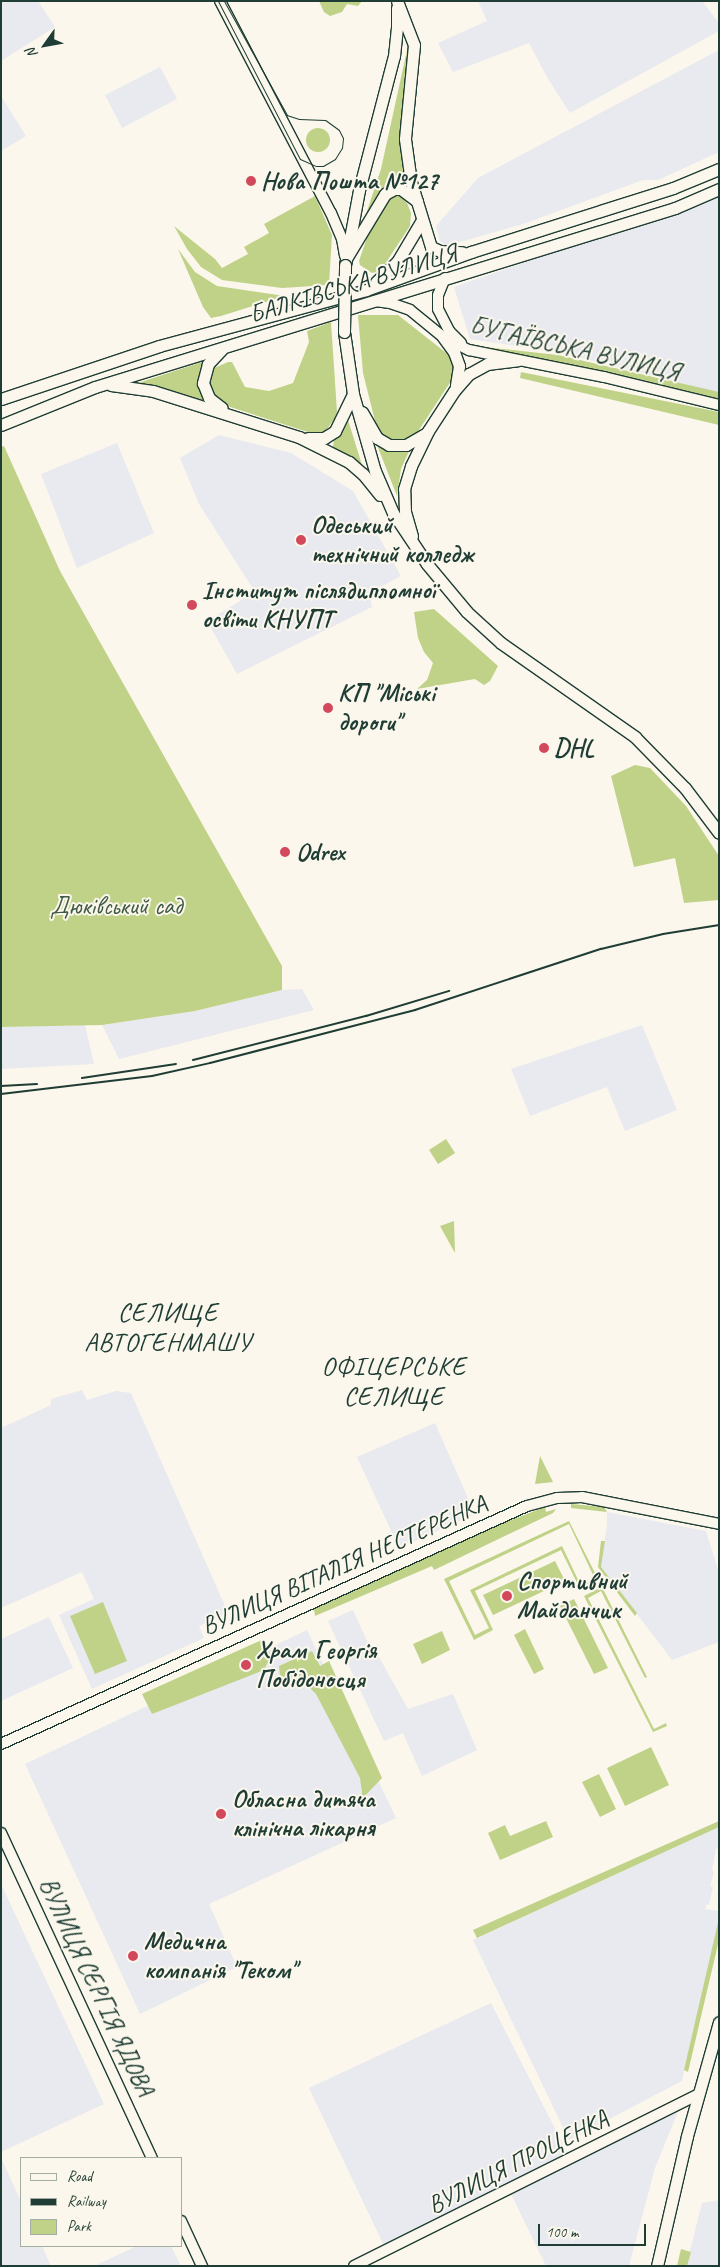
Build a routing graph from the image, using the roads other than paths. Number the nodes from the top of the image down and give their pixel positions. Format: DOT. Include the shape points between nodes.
graph roads {
  1 [pos="220,1"];
  2 [pos="397,1"];
  3 [pos="719,169"];
  4 [pos="719,189"];
  5 [pos="417,201"];
  6 [pos="422,220"];
  7 [pos="471,252"];
  8 [pos="345,261"];
  9 [pos="445,278"];
  10 [pos="366,290"];
  11 [pos="374,301"];
  12 [pos="443,338"];
  13 [pos="224,347"];
  14 [pos="470,350"];
  15 [pos="518,360"];
  16 [pos="106,384"];
  17 [pos="454,390"];
  18 [pos="353,393"];
  19 [pos="1,399"];
  20 [pos="719,405"];
  21 [pos="232,415"];
  22 [pos="1,425"];
  23 [pos="428,431"];
  24 [pos="299,437"];
  25 [pos="393,513"];
  26 [pos="418,551"];
  27 [pos="719,833"];
  28 [pos="719,1524"];
  29 [pos="1,1744"];
  30 [pos="1,1833"];
  31 [pos="719,2022"];
  32 [pos="699,2094"];
  33 [pos="152,2157"];
  34 [pos="182,2223"];
  35 [pos="202,2266"];
  36 [pos="354,2266"];
  37 [pos="657,2266"];
  1 -- 8 [label="main road" via="335,220 344,246"];
  2 -- 5 [label="main road" via="414,45 406,139"];
  2 -- 8 [label="main road" via="394,56 359,190"];
  3 -- 7 [label="main road, БАЛКІВСЬКА ВУЛИЦЯ" via="672,188"];
  4 -- 9 [label="main road, БАЛКІВСЬКА ВУЛИЦЯ" via="676,208"];
  5 -- 6 [label="main road"];
  5 -- 8 [label="main road" via="401,189 385,194"];
  6 -- 7 [label="main road" via="429,244 435,250"];
  6 -- 10 [label="main road" via="397,262"];
  7 -- 10 [label="main road, БАЛКІВСЬКА ВУЛИЦЯ"];
  8 -- 18 [label="main road, bridge" via="344,332"];
  9 -- 11 [label="main road, БАЛКІВСЬКА ВУЛИЦЯ"];
  9 -- 14 [label="main road" via="438,295 440,316 449,331"];
  10 -- 19 [label="main road, БАЛКІВСЬКА ВУЛИЦЯ" via="151,348"];
  11 -- 12 [label="main road, БУГАЇВСЬКА ВУЛИЦЯ" via="410,310"];
  11 -- 13 [label="main road, БАЛКІВСЬКА ВУЛИЦЯ"];
  12 -- 14 [label="main road, БУГАЇВСЬКА ВУЛИЦЯ"];
  12 -- 17 [label="main road" via="454,352 459,366"];
  13 -- 16 [label="main road, БАЛКІВСЬКА ВУЛИЦЯ"];
  13 -- 21 [label="main road" via="206,368 204,388 209,398"];
  14 -- 15 [label="main road, БУГАЇВСЬКА ВУЛИЦЯ"];
  15 -- 17 [label="main road" via="481,367"];
  15 -- 20 [label="main road, БУГАЇВСЬКА ВУЛИЦЯ"];
  16 -- 21 [label="main road" via="154,391"];
  16 -- 22 [label="main road, БАЛКІВСЬКА ВУЛИЦЯ"];
  17 -- 23 [label="main road"];
  18 -- 23 [label="main road" via="372,431 383,442 395,447 406,445"];
  18 -- 24 [label="main road" via="341,422 332,434 318,440"];
  18 -- 25 [label="main road" via="374,471"];
  21 -- 24 [label="main road"];
  23 -- 26 [label="main road" via="404,489 405,512"];
  24 -- 25 [label="main road" via="356,468"];
  25 -- 26 [label="main road"];
  26 -- 27 [label="main road" via="458,602 485,629 649,750 685,788"];
  28 -- 29 [label="main road, ВУЛИЦЯ ВІТАЛІЯ НЕСТЕРЕНКА" via="582,1497 557,1498 533,1504"];
  30 -- 33 [label="main road, ВУЛИЦЯ СЕРГІЯ ЯДОВА"];
  31 -- 32 [label="main road"];
  32 -- 36 [label="main road, ВУЛИЦЯ ПРОЦЕНКА"];
  32 -- 37 [label="main road" via="686,2136"];
  34 -- 35 [label="main road"];
}
